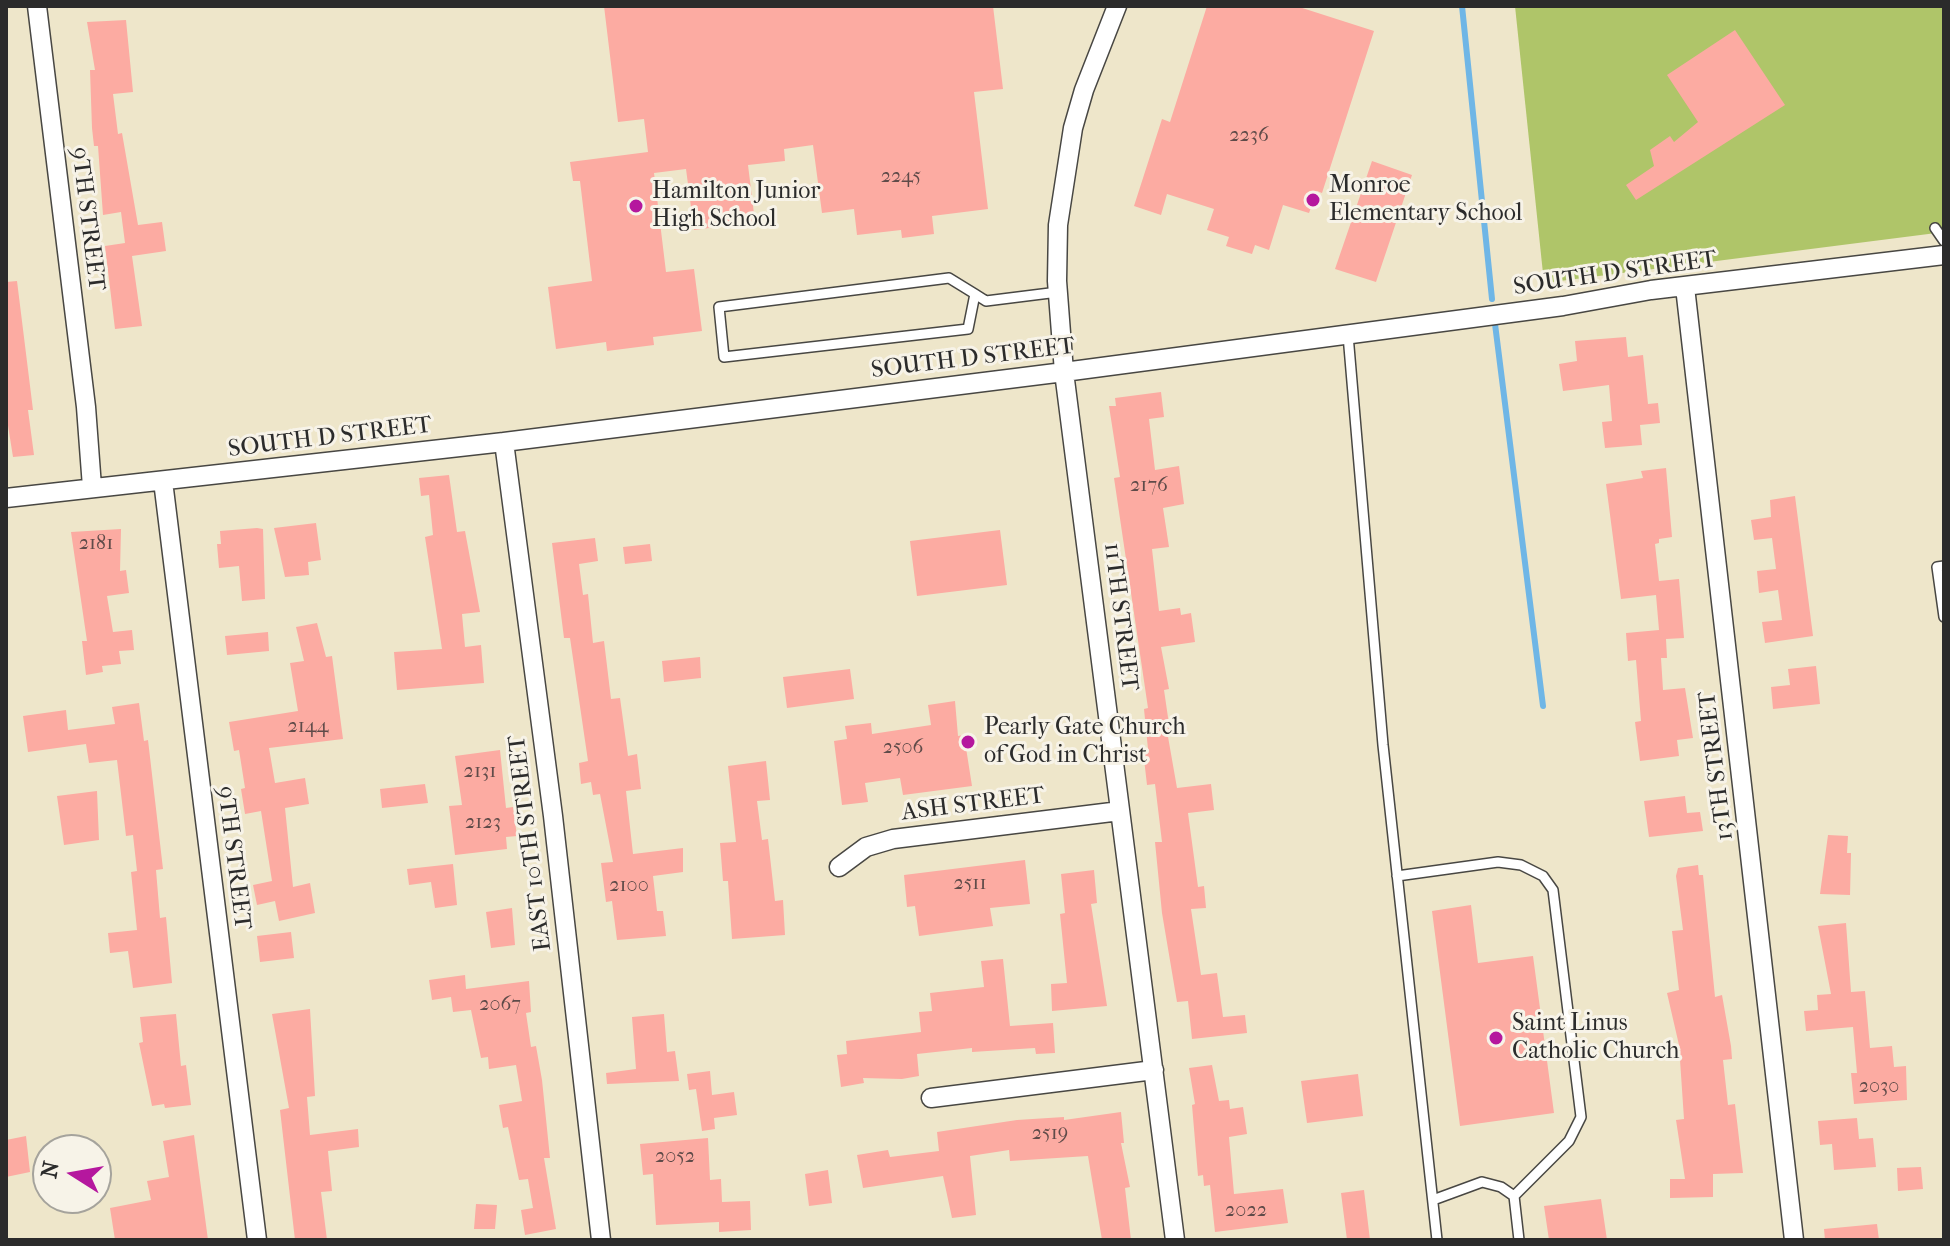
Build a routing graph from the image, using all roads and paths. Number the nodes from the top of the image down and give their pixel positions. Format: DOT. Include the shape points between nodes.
graph roads {
  1 [pos="37,6"];
  2 [pos="1117,6"];
  3 [pos="1935,228"];
  4 [pos="1944,241"];
  5 [pos="1944,255"];
  6 [pos="1685,287"];
  7 [pos="1058,292"];
  8 [pos="975,294"];
  9 [pos="1348,335"];
  10 [pos="1064,372"];
  11 [pos="504,442"];
  12 [pos="163,481"];
  13 [pos="92,487"];
  14 [pos="6,498"];
  15 [pos="1944,566"];
  16 [pos="1944,617"];
  17 [pos="1120,811"];
  18 [pos="839,867"];
  19 [pos="1397,876"];
  20 [pos="1154,1070"];
  21 [pos="931,1098"];
  22 [pos="1514,1196"];
  23 [pos="1433,1200"];
  24 [pos="257,1240"];
  25 [pos="601,1240"];
  26 [pos="1175,1240"];
  27 [pos="1437,1240"];
  28 [pos="1519,1240"];
  29 [pos="1794,1240"];
  1 -- 13 [label="street, 9TH STREET"];
  2 -- 7 [label="street, 11TH STREET" via="1084,90 1065,166"];
  3 -- 4 [label="lane"];
  5 -- 6 [label="street, SOUTH D STREET"];
  6 -- 9 [label="street, SOUTH D STREET"];
  6 -- 29 [label="street, 13TH STREET"];
  7 -- 8 [label="lane" via="986,301"];
  7 -- 10 [label="street, 11TH STREET"];
  8 -- 8 [label="lane" via="949,278 719,307 724,357 968,329"];
  9 -- 10 [label="street, SOUTH D STREET"];
  9 -- 19 [label="lane"];
  10 -- 11 [label="street, SOUTH D STREET"];
  10 -- 17 [label="street, 11TH STREET"];
  11 -- 12 [label="street, SOUTH D STREET"];
  11 -- 25 [label="street, EAST 10TH STREET"];
  12 -- 13 [label="street, SOUTH D STREET"];
  12 -- 24 [label="street, 9TH STREET"];
  13 -- 14 [label="street, SOUTH D STREET"];
  15 -- 16 [label="lane" via="1937,567"];
  17 -- 18 [label="street, ASH STREET" via="893,839 866,847"];
  17 -- 20 [label="street, 11TH STREET"];
  19 -- 22 [label="lane" via="1510,863 1543,876 1553,890 1581,1117 1569,1141"];
  19 -- 23 [label="lane"];
  20 -- 21 [label="street"];
  20 -- 26 [label="street, 11TH STREET"];
  22 -- 23 [label="lane" via="1482,1182"];
  22 -- 28 [label="lane"];
  23 -- 27 [label="lane"];
}
